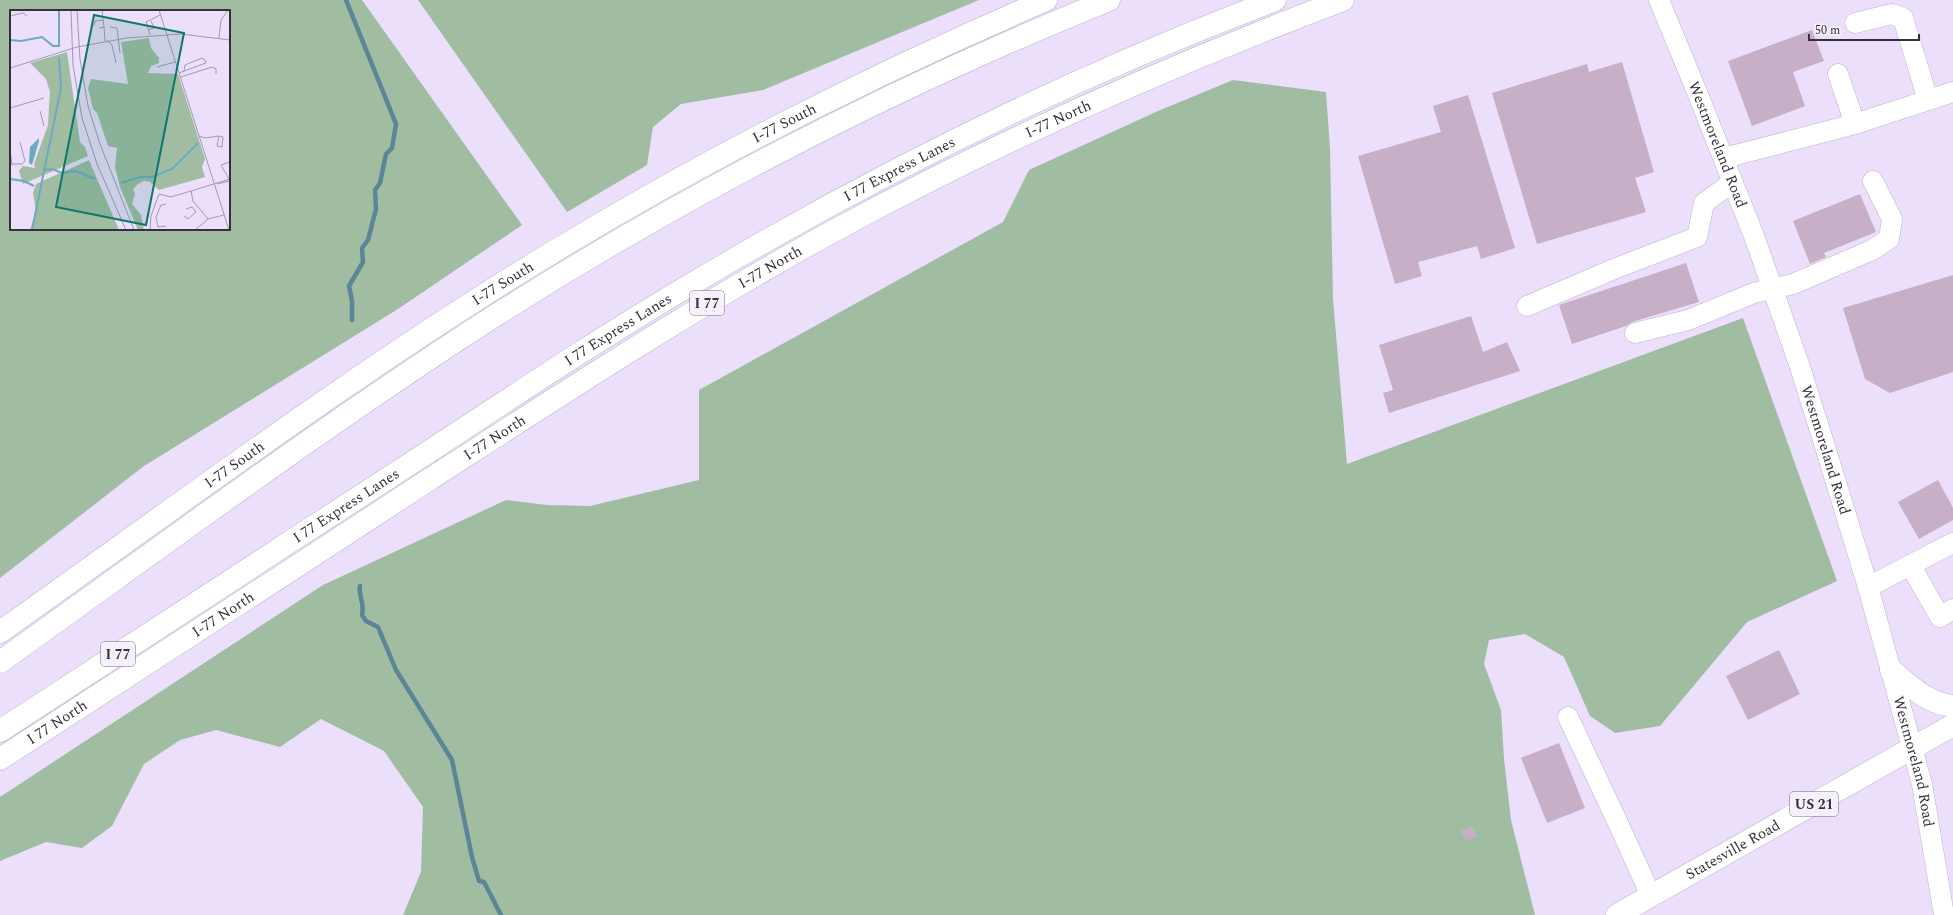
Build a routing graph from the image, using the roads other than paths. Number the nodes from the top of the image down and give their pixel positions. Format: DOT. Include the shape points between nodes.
graph roads {
  1 [pos="1046,0"];
  2 [pos="1109,0"];
  3 [pos="1275,0"];
  4 [pos="1343,0"];
  5 [pos="1659,0"];
  6 [pos="1855,23"];
  7 [pos="1838,74"];
  8 [pos="1953,92"];
  9 [pos="1928,100"];
  10 [pos="1855,124"];
  11 [pos="1724,158"];
  12 [pos="1873,181"];
  13 [pos="1733,182"];
  14 [pos="1773,288"];
  15 [pos="1527,306"];
  16 [pos="1635,333"];
  17 [pos="1953,543"];
  18 [pos="1910,566"];
  19 [pos="235,578"];
  20 [pos="1868,587"];
  21 [pos="1953,609"];
  22 [pos="0,632"];
  23 [pos="0,662"];
  24 [pos="1891,670"];
  25 [pos="114,685"];
  26 [pos="1953,706"];
  27 [pos="1568,717"];
  28 [pos="1953,725"];
  29 [pos="0,731"];
  30 [pos="1912,748"];
  31 [pos="0,759"];
  32 [pos="1651,896"];
  33 [pos="1617,915"];
  34 [pos="1944,915"];
  1 -- 22 [label="main road, I-77 South" via="914,59 776,127 552,252 349,384"];
  2 -- 23 [label="main road" via="996,48 851,116 706,191 564,273 363,404"];
  3 -- 19 [label="main road, I 77 Express Lanes / I 77" via="1039,100 900,168 759,245 615,331"];
  4 -- 25 [label="main road, I-77 North / I 77" via="1202,55 1056,119 911,190 812,243 628,351"];
  5 -- 11 [label="street, Westmoreland Road"];
  6 -- 9 [label="street" via="1892,14 1903,18"];
  7 -- 10 [label="street"];
  8 -- 9 [label="street"];
  9 -- 10 [label="street"];
  10 -- 11 [label="street"];
  11 -- 13 [label="street, Westmoreland Road"];
  12 -- 14 [label="street" via="1892,219 1890,239 1872,250 1793,284"];
  13 -- 14 [label="street, Westmoreland Road"];
  13 -- 15 [label="street" via="1704,203 1697,237"];
  14 -- 16 [label="street" via="1754,293 1688,320"];
  14 -- 20 [label="street, Westmoreland Road"];
  17 -- 18 [label="street"];
  18 -- 20 [label="street"];
  18 -- 21 [label="street" via="1940,617"];
  19 -- 25 [label="main road" via="178,630 142,653"];
  19 -- 29 [label="main road, I 77 Express Lanes / I 77"];
  20 -- 24 [label="street, Westmoreland Road"];
  24 -- 26 [label="main road" via="1923,696"];
  24 -- 30 [label="street, Westmoreland Road"];
  25 -- 31 [label="main road, I 77 North / I 77"];
  27 -- 32 [label="street"];
  28 -- 30 [label="main road, Statesville Road / US 21"];
  30 -- 32 [label="main road, Statesville Road / US 21"];
  30 -- 34 [label="street, Westmoreland Road" via="1922,784"];
  32 -- 33 [label="main road, Statesville Road / US 21"];
}
